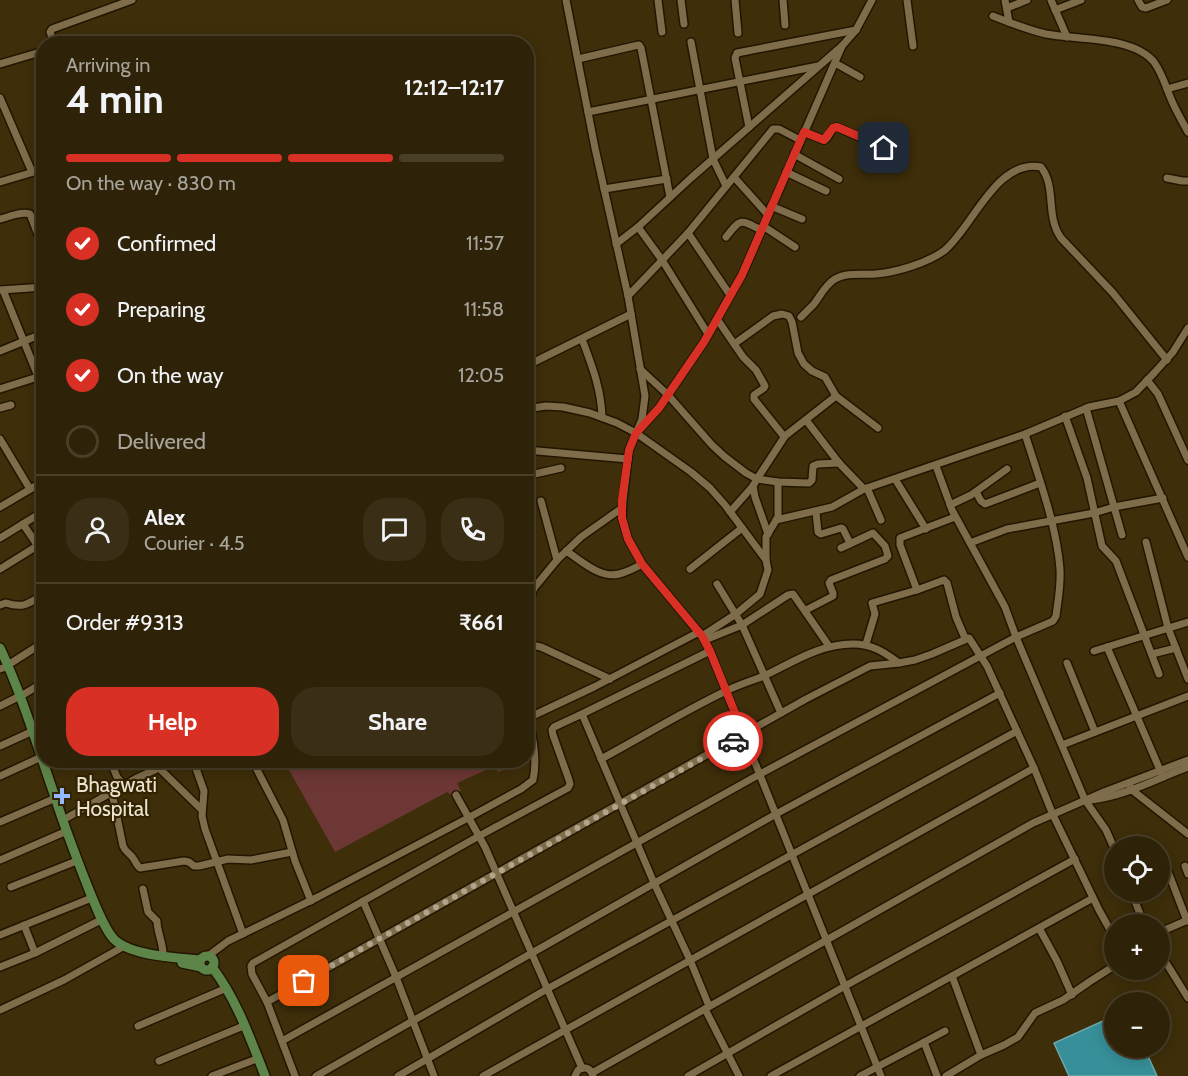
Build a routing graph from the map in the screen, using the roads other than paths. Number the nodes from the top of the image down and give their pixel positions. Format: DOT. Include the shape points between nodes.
graph roads {
  1 [pos="132,0"];
  2 [pos="566,0"];
  3 [pos="658,0"];
  4 [pos="681,0"];
  5 [pos="735,0"];
  6 [pos="783,0"];
  7 [pos="872,0"];
  8 [pos="907,0"];
  9 [pos="1005,0"];
  10 [pos="1027,0"];
  11 [pos="1051,0"];
  12 [pos="1081,0"];
  13 [pos="1138,0"];
  14 [pos="1167,0"];
  15 [pos="1007,8"];
  16 [pos="1055,10"];
  17 [pos="993,16"];
  18 [pos="1009,22"];
  19 [pos="684,24"];
  20 [pos="784,25"];
  21 [pos="856,30"];
  22 [pos="662,32"];
  23 [pos="738,33"];
  24 [pos="51,36"];
  25 [pos="1067,37"];
  26 [pos="691,42"];
  27 [pos="842,46"];
  28 [pos="913,46"];
  29 [pos="36,53"];
  30 [pos="578,59"];
  31 [pos="835,63"];
  32 [pos="0,64"];
  33 [pos="820,65"];
  34 [pos="860,77"];
  35 [pos="740,81"];
  36 [pos="1188,82"];
  37 [pos="700,89"];
  38 [pos="1167,89"];
  39 [pos="0,98"];
  40 [pos="651,99"];
  41 [pos="588,112"];
  42 [pos="749,128"];
  43 [pos="804,132"];
  44 [pos="1188,132"];
  45 [pos="800,140"];
  46 [pos="888,150"];
  47 [pos="795,154"];
  48 [pos="713,159"];
  49 [pos="36,171"];
  50 [pos="32,172"];
  51 [pos="786,172"];
  52 [pos="734,177"];
  53 [pos="1167,178"];
  54 [pos="667,179"];
  55 [pos="839,179"];
  56 [pos="1188,181"];
  57 [pos="0,182"];
  58 [pos="726,186"];
  59 [pos="604,189"];
  60 [pos="826,191"];
  61 [pos="670,197"];
  62 [pos="771,206"];
  63 [pos="768,215"];
  64 [pos="0,219"];
  65 [pos="802,219"];
  66 [pos="638,227"];
  67 [pos="762,228"];
  68 [pos="36,229"];
  69 [pos="688,233"];
  70 [pos="726,237"];
  71 [pos="616,244"];
  72 [pos="795,247"];
  73 [pos="662,260"];
  74 [pos="36,288"];
  75 [pos="2,290"];
  76 [pos="730,295"];
  77 [pos="628,296"];
  78 [pos="631,314"];
  79 [pos="801,317"];
  80 [pos="717,320"];
  81 [pos="1188,329"];
  82 [pos="708,334"];
  83 [pos="36,336"];
  84 [pos="582,339"];
  85 [pos="24,341"];
  86 [pos="734,344"];
  87 [pos="0,351"];
  88 [pos="1167,360"];
  89 [pos="534,362"];
  90 [pos="36,367"];
  91 [pos="640,369"];
  92 [pos="36,377"];
  93 [pos="1147,380"];
  94 [pos="0,389"];
  95 [pos="668,395"];
  96 [pos="836,396"];
  97 [pos="1119,400"];
  98 [pos="11,405"];
  99 [pos="0,408"];
  100 [pos="534,408"];
  101 [pos="1086,408"];
  102 [pos="1065,416"];
  103 [pos="602,417"];
  104 [pos="806,420"];
  105 [pos="878,428"];
  106 [pos="636,433"];
  107 [pos="1025,434"];
  108 [pos="785,436"];
  109 [pos="0,438"];
  110 [pos="534,451"];
  111 [pos="3,452"];
  112 [pos="628,459"];
  113 [pos="1188,460"];
  114 [pos="839,463"];
  115 [pos="936,466"];
  116 [pos="561,468"];
  117 [pos="1007,469"];
  118 [pos="534,474"];
  119 [pos="757,479"];
  120 [pos="895,479"];
  121 [pos="778,482"];
  122 [pos="1040,483"];
  123 [pos="36,486"];
  124 [pos="753,486"];
  125 [pos="865,488"];
  126 [pos="30,489"];
  127 [pos="976,492"];
  128 [pos="1163,498"];
  129 [pos="541,501"];
  130 [pos="950,505"];
  131 [pos="0,507"];
  132 [pos="1114,507"];
  133 [pos="622,508"];
  134 [pos="730,512"];
  135 [pos="816,512"];
  136 [pos="1095,513"];
  137 [pos="36,516"];
  138 [pos="955,517"];
  139 [pos="881,519"];
  140 [pos="776,520"];
  141 [pos="1051,521"];
  142 [pos="23,524"];
  143 [pos="742,528"];
  144 [pos="926,529"];
  145 [pos="768,534"];
  146 [pos="1122,535"];
  147 [pos="0,538"];
  148 [pos="1146,542"];
  149 [pos="850,543"];
  150 [pos="970,543"];
  151 [pos="36,544"];
  152 [pos="36,547"];
  153 [pos="842,548"];
  154 [pos="566,551"];
  155 [pos="1188,557"];
  156 [pos="557,560"];
  157 [pos="766,560"];
  158 [pos="642,564"];
  159 [pos="0,569"];
  160 [pos="690,569"];
  161 [pos="717,584"];
  162 [pos="534,588"];
  163 [pos="917,590"];
  164 [pos="36,599"];
  165 [pos="0,605"];
  166 [pos="806,610"];
  167 [pos="736,614"];
  168 [pos="1188,622"];
  169 [pos="742,625"];
  170 [pos="1168,628"];
  171 [pos="1145,635"];
  172 [pos="702,636"];
  173 [pos="1016,637"];
  174 [pos="965,638"];
  175 [pos="866,644"];
  176 [pos="534,646"];
  177 [pos="829,646"];
  178 [pos="36,647"];
  179 [pos="1107,647"];
  180 [pos="0,648"];
  181 [pos="1176,648"];
  182 [pos="710,651"];
  183 [pos="1094,651"];
  184 [pos="1152,654"];
  185 [pos="981,655"];
  186 [pos="899,663"];
  187 [pos="1067,663"];
  188 [pos="3,666"];
  189 [pos="1160,674"];
  190 [pos="763,676"];
  191 [pos="610,679"];
  192 [pos="1188,680"];
  193 [pos="36,687"];
  194 [pos="726,691"];
  195 [pos="1000,693"];
  196 [pos="1188,696"];
  197 [pos="18,697"];
  198 [pos="0,706"];
  199 [pos="781,713"];
  200 [pos="582,714"];
  201 [pos="534,715"];
  202 [pos="1137,716"];
  203 [pos="1017,731"];
  204 [pos="31,732"];
  205 [pos="1095,732"];
  206 [pos="744,735"];
  207 [pos="36,736"];
  208 [pos="1062,745"];
  209 [pos="0,746"];
  210 [pos="36,754"];
  211 [pos="534,758"];
  212 [pos="36,759"];
  213 [pos="601,759"];
  214 [pos="1188,760"];
  215 [pos="1188,767"];
  216 [pos="40,768"];
  217 [pos="48,768"];
  218 [pos="113,768"];
  219 [pos="196,768"];
  220 [pos="256,768"];
  221 [pos="1034,768"];
  222 [pos="160,769"];
  223 [pos="760,774"];
  224 [pos="1161,774"];
  225 [pos="0,776"];
  226 [pos="124,785"];
  227 [pos="1130,786"];
  228 [pos="112,793"];
  229 [pos="456,795"];
  230 [pos="51,800"];
  231 [pos="1085,800"];
  232 [pos="621,804"];
  233 [pos="202,810"];
  234 [pos="776,814"];
  235 [pos="1053,815"];
  236 [pos="468,818"];
  237 [pos="63,820"];
  238 [pos="0,822"];
  239 [pos="65,832"];
  240 [pos="1188,834"];
  241 [pos="479,836"];
  242 [pos="1109,836"];
  243 [pos="637,842"];
  244 [pos="292,852"];
  245 [pos="792,854"];
  246 [pos="1075,859"];
  247 [pos="0,860"];
  248 [pos="217,861"];
  249 [pos="74,862"];
  250 [pos="1185,866"];
  251 [pos="496,873"];
  252 [pos="1188,874"];
  253 [pos="1170,875"];
  254 [pos="654,883"];
  255 [pos="11,887"];
  256 [pos="143,890"];
  257 [pos="808,894"];
  258 [pos="1093,898"];
  259 [pos="89,899"];
  260 [pos="311,901"];
  261 [pos="363,901"];
  262 [pos="513,912"];
  263 [pos="1104,918"];
  264 [pos="671,920"];
  265 [pos="1188,920"];
  266 [pos="99,921"];
  267 [pos="24,925"];
  268 [pos="1039,928"];
  269 [pos="1170,928"];
  270 [pos="243,934"];
  271 [pos="0,935"];
  272 [pos="380,939"];
  273 [pos="827,940"];
  274 [pos="121,948"];
  275 [pos="531,952"];
  276 [pos="35,953"];
  277 [pos="163,957"];
  278 [pos="690,960"];
  279 [pos="206,964"];
  280 [pos="0,967"];
  281 [pos="1170,967"];
  282 [pos="1104,972"];
  283 [pos="952,976"];
  284 [pos="396,977"];
  285 [pos="845,986"];
  286 [pos="1185,987"];
  287 [pos="547,989"];
  288 [pos="222,990"];
  289 [pos="1072,995"];
  290 [pos="1188,998"];
  291 [pos="267,1002"];
  292 [pos="707,1007"];
  293 [pos="0,1010"];
  294 [pos="412,1021"];
  295 [pos="138,1026"];
  296 [pos="861,1026"];
  297 [pos="241,1027"];
  298 [pos="565,1030"];
  299 [pos="945,1030"];
  300 [pos="282,1041"];
  301 [pos="924,1042"];
  302 [pos="728,1054"];
  303 [pos="981,1055"];
  304 [pos="427,1059"];
  305 [pos="254,1060"];
  306 [pos="159,1061"];
  307 [pos="877,1067"];
  308 [pos="582,1068"];
  309 [pos="592,1074"];
  310 [pos="212,1076"];
  311 [pos="260,1076"];
  312 [pos="265,1076"];
  313 [pos="296,1076"];
  314 [pos="316,1076"];
  315 [pos="398,1076"];
  316 [pos="434,1076"];
  317 [pos="483,1076"];
  318 [pos="575,1076"];
  319 [pos="688,1076"];
  320 [pos="739,1076"];
  321 [pos="771,1076"];
  322 [pos="861,1076"];
  323 [pos="881,1076"];
  324 [pos="936,1076"];
  325 [pos="946,1076"];
  1 -- 24 [label="street" via="52,30"];
  2 -- 30 [label="street"];
  3 -- 22 [label="street"];
  4 -- 19 [label="street"];
  5 -- 23 [label="street"];
  6 -- 20 [label="street"];
  7 -- 21 [label="street"];
  8 -- 28 [label="street"];
  9 -- 15 [label="street"];
  10 -- 15 [label="street"];
  11 -- 16 [label="street"];
  12 -- 16 [label="street"];
  13 -- 14 [label="street" via="1146,8"];
  15 -- 18 [label="street"];
  16 -- 25 [label="street"];
  17 -- 18 [label="street"];
  18 -- 25 [label="street"];
  21 -- 27 [label="street"];
  21 -- 35 [label="street" via="741,51 735,55"];
  25 -- 38 [label="street" via="1124,44 1142,51 1154,63"];
  26 -- 37 [label="street"];
  27 -- 31 [label="street"];
  27 -- 33 [label="street"];
  29 -- 32 [label="street"];
  30 -- 40 [label="street" via="639,45"];
  30 -- 41 [label="street"];
  31 -- 34 [label="street"];
  31 -- 43 [label="street"];
  33 -- 35 [label="street"];
  33 -- 42 [label="street"];
  35 -- 37 [label="street"];
  35 -- 42 [label="street"];
  36 -- 38 [label="street"];
  37 -- 40 [label="street"];
  37 -- 48 [label="street"];
  38 -- 44 [label="street"];
  39 -- 50 [label="street"];
  40 -- 41 [label="street"];
  40 -- 54 [label="street"];
  41 -- 59 [label="street"];
  42 -- 48 [label="street"];
  43 -- 45 [label="street"];
  43 -- 46 [label="street" via="824,140 837,127"];
  45 -- 47 [label="street"];
  45 -- 52 [label="street" via="773,129"];
  47 -- 51 [label="street"];
  47 -- 55 [label="street"];
  48 -- 58 [label="street"];
  48 -- 61 [label="street"];
  49 -- 50 [label="street"];
  50 -- 57 [label="street"];
  51 -- 60 [label="street"];
  51 -- 62 [label="street"];
  52 -- 58 [label="street"];
  52 -- 63 [label="street"];
  53 -- 56 [label="street"];
  54 -- 59 [label="street"];
  54 -- 61 [label="street"];
  58 -- 69 [label="street"];
  59 -- 71 [label="street"];
  61 -- 66 [label="street"];
  62 -- 63 [label="street"];
  62 -- 65 [label="street"];
  63 -- 67 [label="street"];
  64 -- 68 [label="street" via="27,213"];
  66 -- 71 [label="street"];
  66 -- 73 [label="street"];
  67 -- 70 [label="street" via="744,221"];
  67 -- 72 [label="street"];
  67 -- 76 [label="street"];
  69 -- 73 [label="street"];
  69 -- 76 [label="street"];
  71 -- 77 [label="street"];
  73 -- 77 [label="street"];
  73 -- 82 [label="street"];
  74 -- 75 [label="street"];
  75 -- 85 [label="street"];
  76 -- 80 [label="street"];
  77 -- 78 [label="street"];
  78 -- 84 [label="street"];
  78 -- 91 [label="street"];
  79 -- 88 [label="street" via="835,278 893,271 941,252 960,235 999,182 1020,168 1041,166 1050,184 1051,212 1061,238 1113,293"];
  80 -- 82 [label="street"];
  80 -- 86 [label="street"];
  81 -- 88 [label="street"];
  82 -- 95 [label="street"];
  83 -- 85 [label="street"];
  84 -- 89 [label="street"];
  84 -- 103 [label="street" via="597,378"];
  85 -- 87 [label="street"];
  85 -- 90 [label="street"];
  86 -- 96 [label="street" via="773,316 789,316 801,359 825,377"];
  86 -- 108 [label="street" via="764,384 754,399"];
  88 -- 93 [label="street"];
  91 -- 95 [label="street"];
  91 -- 106 [label="street" via="645,396"];
  92 -- 94 [label="street"];
  93 -- 97 [label="street" via="1136,392"];
  93 -- 113 [label="street" via="1158,394"];
  95 -- 106 [label="street"];
  95 -- 119 [label="street" via="712,445"];
  96 -- 104 [label="street"];
  96 -- 105 [label="street"];
  97 -- 101 [label="street"];
  97 -- 128 [label="street"];
  98 -- 99 [label="street"];
  100 -- 103 [label="street" via="563,407"];
  101 -- 102 [label="street"];
  101 -- 132 [label="street"];
  102 -- 107 [label="street"];
  102 -- 136 [label="street"];
  103 -- 106 [label="street"];
  104 -- 108 [label="street"];
  104 -- 114 [label="street"];
  106 -- 112 [label="street"];
  106 -- 134 [label="street" via="700,479"];
  107 -- 115 [label="street"];
  107 -- 122 [label="street"];
  108 -- 119 [label="street"];
  109 -- 111 [label="street"];
  110 -- 112 [label="street"];
  111 -- 126 [label="street"];
  112 -- 133 [label="street"];
  114 -- 121 [label="street" via="813,466 809,483"];
  114 -- 125 [label="street"];
  115 -- 120 [label="street"];
  115 -- 130 [label="street"];
  116 -- 118 [label="street"];
  117 -- 127 [label="street"];
  119 -- 121 [label="street"];
  119 -- 124 [label="street"];
  120 -- 125 [label="street"];
  120 -- 144 [label="street"];
  121 -- 140 [label="street"];
  122 -- 127 [label="street" via="985,504"];
  122 -- 141 [label="street"];
  123 -- 126 [label="street"];
  124 -- 134 [label="street"];
  124 -- 145 [label="street"];
  125 -- 135 [label="street"];
  125 -- 139 [label="street"];
  126 -- 131 [label="street"];
  127 -- 130 [label="street"];
  128 -- 132 [label="street"];
  128 -- 155 [label="street"];
  129 -- 156 [label="street"];
  130 -- 138 [label="street"];
  132 -- 136 [label="street"];
  132 -- 146 [label="street"];
  133 -- 154 [label="street"];
  133 -- 158 [label="street" via="628,539"];
  134 -- 143 [label="street"];
  135 -- 140 [label="street"];
  135 -- 149 [label="street" via="819,533 841,528"];
  136 -- 141 [label="street"];
  136 -- 171 [label="street" via="1102,546 1116,561"];
  137 -- 142 [label="street"];
  138 -- 144 [label="street"];
  138 -- 150 [label="street"];
  140 -- 145 [label="street"];
  141 -- 150 [label="street" via="1001,531"];
  141 -- 173 [label="street" via="1060,570 1056,616 1053,621"];
  142 -- 147 [label="street"];
  142 -- 151 [label="street"];
  143 -- 157 [label="street"];
  143 -- 160 [label="street"];
  144 -- 163 [label="street" via="900,538 899,542"];
  145 -- 157 [label="street"];
  148 -- 170 [label="street"];
  149 -- 153 [label="street"];
  149 -- 166 [label="street" via="873,533 886,547 888,556 831,580 833,596"];
  150 -- 173 [label="street" via="1005,607"];
  152 -- 159 [label="street"];
  154 -- 156 [label="street"];
  154 -- 158 [label="street" via="607,575"];
  156 -- 162 [label="street"];
  157 -- 167 [label="street" via="768,570 760,594"];
  158 -- 172 [label="street"];
  161 -- 167 [label="street"];
  163 -- 174 [label="street" via="945,581"];
  163 -- 175 [label="street" via="872,603 875,614"];
  164 -- 165 [label="street" via="20,606"];
  166 -- 169 [label="street" via="791,594"];
  166 -- 177 [label="street"];
  167 -- 169 [label="street"];
  167 -- 172 [label="street"];
  168 -- 170 [label="street"];
  169 -- 172 [label="street"];
  169 -- 190 [label="street"];
  170 -- 171 [label="street"];
  170 -- 181 [label="street"];
  171 -- 179 [label="street"];
  171 -- 184 [label="street"];
  172 -- 182 [label="street"];
  172 -- 191 [label="street"];
  173 -- 185 [label="street"];
  173 -- 208 [label="street"];
  174 -- 185 [label="street" via="971,639"];
  174 -- 186 [label="street" via="932,654"];
  175 -- 177 [label="street"];
  175 -- 186 [label="street"];
  176 -- 191 [label="street"];
  177 -- 190 [label="street"];
  178 -- 188 [label="street"];
  179 -- 183 [label="street"];
  179 -- 202 [label="street"];
  180 -- 188 [label="main road"];
  181 -- 184 [label="street"];
  181 -- 192 [label="street"];
  182 -- 194 [label="street"];
  182 -- 200 [label="street"];
  184 -- 189 [label="street"];
  185 -- 195 [label="street"];
  185 -- 223 [label="street"];
  186 -- 199 [label="street" via="870,666"];
  187 -- 205 [label="street"];
  188 -- 197 [label="main road"];
  190 -- 194 [label="street"];
  190 -- 199 [label="street"];
  191 -- 201 [label="street"];
  193 -- 197 [label="street"];
  194 -- 206 [label="street"];
  194 -- 213 [label="street"];
  195 -- 203 [label="street"];
  195 -- 234 [label="street"];
  196 -- 202 [label="street"];
  197 -- 198 [label="street"];
  197 -- 204 [label="main road"];
  199 -- 206 [label="street"];
  200 -- 213 [label="street"];
  200 -- 241 [label="street" via="552,730 568,788"];
  202 -- 205 [label="street"];
  202 -- 224 [label="street"];
  203 -- 221 [label="street"];
  203 -- 245 [label="street"];
  204 -- 207 [label="main road"];
  204 -- 209 [label="street"];
  204 -- 210 [label="main road"];
  205 -- 208 [label="street"];
  206 -- 223 [label="street"];
  206 -- 232 [label="street"];
  208 -- 231 [label="street"];
  211 -- 236 [label="street" via="532,780"];
  212 -- 225 [label="street"];
  213 -- 232 [label="street"];
  214 -- 224 [label="street"];
  215 -- 224 [label="street"];
  216 -- 230 [label="main road"];
  217 -- 237 [label="main road"];
  218 -- 226 [label="street"];
  219 -- 233 [label="street" via="204,791"];
  220 -- 244 [label="street" via="283,820"];
  221 -- 235 [label="street"];
  221 -- 257 [label="street"];
  222 -- 226 [label="street"];
  222 -- 233 [label="street"];
  223 -- 234 [label="street"];
  223 -- 243 [label="street"];
  224 -- 227 [label="street"];
  226 -- 228 [label="street"];
  227 -- 231 [label="street"];
  227 -- 240 [label="street"];
  228 -- 237 [label="street"];
  228 -- 248 [label="street" via="123,846 139,867 184,861 199,866"];
  229 -- 236 [label="street"];
  230 -- 238 [label="street"];
  230 -- 239 [label="main road"];
  231 -- 235 [label="street"];
  231 -- 242 [label="street"];
  232 -- 243 [label="street"];
  232 -- 251 [label="street"];
  233 -- 248 [label="street"];
  234 -- 245 [label="street"];
  234 -- 254 [label="street"];
  235 -- 246 [label="street"];
  235 -- 273 [label="street"];
  236 -- 241 [label="street"];
  236 -- 260 [label="street"];
  237 -- 239 [label="main road"];
  239 -- 247 [label="street"];
  239 -- 249 [label="main road"];
  239 -- 277 [label="main road" via="113,938 123,946"];
  241 -- 251 [label="street"];
  241 -- 261 [label="street"];
  243 -- 254 [label="street"];
  243 -- 262 [label="street"];
  244 -- 248 [label="street" via="251,860"];
  244 -- 260 [label="street"];
  245 -- 257 [label="street"];
  245 -- 264 [label="street"];
  246 -- 258 [label="street"];
  246 -- 285 [label="street"];
  248 -- 270 [label="street"];
  249 -- 255 [label="street"];
  249 -- 259 [label="main road"];
  250 -- 252 [label="street"];
  251 -- 262 [label="street"];
  251 -- 272 [label="street"];
  253 -- 265 [label="street"];
  254 -- 264 [label="street"];
  254 -- 275 [label="street"];
  256 -- 277 [label="street" via="148,912 157,922"];
  257 -- 273 [label="street"];
  257 -- 278 [label="street"];
  258 -- 263 [label="street"];
  258 -- 268 [label="street"];
  259 -- 266 [label="main road"];
  259 -- 267 [label="street"];
  260 -- 270 [label="street"];
  261 -- 272 [label="street"];
  261 -- 291 [label="street" via="253,963 251,970"];
  262 -- 275 [label="street"];
  262 -- 284 [label="street"];
  264 -- 278 [label="street"];
  264 -- 287 [label="street"];
  265 -- 269 [label="street"];
  266 -- 274 [label="main road" via="110,940"];
  266 -- 276 [label="street"];
  267 -- 271 [label="street"];
  267 -- 276 [label="street"];
  268 -- 283 [label="street"];
  268 -- 289 [label="street"];
  270 -- 279 [label="street" via="228,941"];
  272 -- 284 [label="street"];
  272 -- 291 [label="street"];
  273 -- 285 [label="street"];
  273 -- 292 [label="street"];
  274 -- 279 [label="main road" via="149,957"];
  274 -- 293 [label="street"];
  275 -- 287 [label="street"];
  275 -- 294 [label="street"];
  276 -- 280 [label="street"];
  277 -- 279 [label="main road"];
  278 -- 292 [label="street"];
  278 -- 298 [label="street"];
  279 -- 288 [label="main road"];
  279 -- 312 [label="main road" via="232,997"];
  281 -- 286 [label="street"];
  282 -- 289 [label="street"];
  283 -- 296 [label="street"];
  283 -- 303 [label="street"];
  284 -- 294 [label="street"];
  284 -- 300 [label="street"];
  285 -- 296 [label="street"];
  285 -- 302 [label="street"];
  286 -- 290 [label="street"];
  287 -- 298 [label="street"];
  287 -- 304 [label="street"];
  288 -- 295 [label="street"];
  288 -- 297 [label="main road"];
  289 -- 303 [label="street" via="1035,1013 1018,1037"];
  291 -- 300 [label="street"];
  292 -- 302 [label="street"];
  292 -- 309 [label="street"];
  294 -- 304 [label="street"];
  294 -- 314 [label="street"];
  296 -- 307 [label="street"];
  296 -- 321 [label="street"];
  297 -- 305 [label="main road"];
  297 -- 306 [label="street"];
  298 -- 308 [label="street"];
  298 -- 317 [label="street"];
  299 -- 301 [label="street"];
  300 -- 313 [label="street"];
  301 -- 307 [label="street"];
  301 -- 324 [label="street"];
  302 -- 319 [label="street"];
  302 -- 320 [label="street"];
  303 -- 325 [label="street"];
  304 -- 315 [label="street"];
  304 -- 316 [label="street"];
  305 -- 310 [label="street"];
  305 -- 311 [label="main road"];
  307 -- 322 [label="street"];
  307 -- 323 [label="street"];
  308 -- 309 [label="street"];
  308 -- 318 [label="street"];
}
